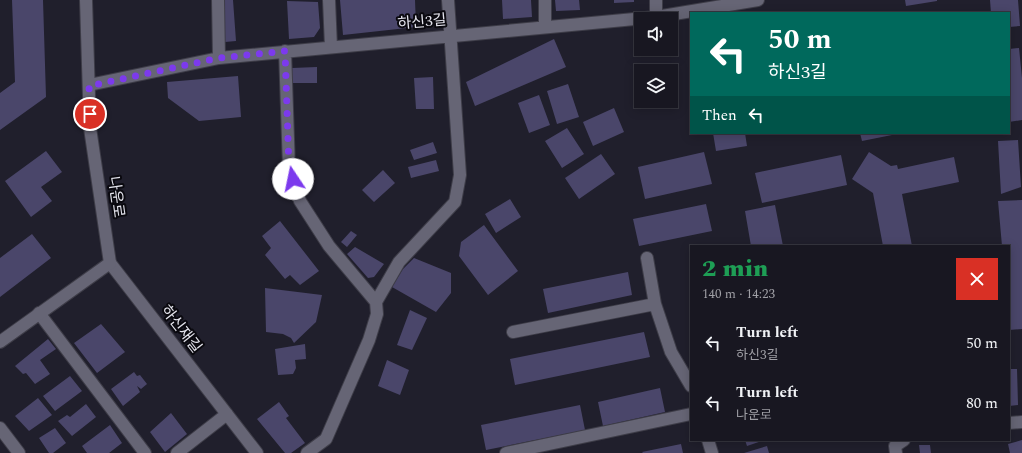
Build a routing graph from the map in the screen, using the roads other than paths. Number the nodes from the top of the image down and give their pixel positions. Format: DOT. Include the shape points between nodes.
graph roads {
  1 [pos="86,0"];
  2 [pos="218,0"];
  3 [pos="329,0"];
  4 [pos="448,0"];
  5 [pos="545,0"];
  6 [pos="656,0"];
  7 [pos="758,0"];
  8 [pos="656,12"];
  9 [pos="678,13"];
  10 [pos="634,19"];
  11 [pos="545,27"];
  12 [pos="450,36"];
  13 [pos="331,47"];
  14 [pos="285,51"];
  15 [pos="219,58"];
  16 [pos="89,86"];
  17 [pos="647,258"];
  18 [pos="110,263"];
  19 [pos="376,302"];
  20 [pos="655,304"];
  21 [pos="39,313"];
  22 [pos="513,332"];
  23 [pos="0,342"];
  24 [pos="690,384"];
  25 [pos="227,414"];
  26 [pos="690,414"];
  27 [pos="1022,422"];
  28 [pos="1010,423"];
  29 [pos="0,428"];
  30 [pos="708,441"];
  31 [pos="902,441"];
  32 [pos="19,453"];
  33 [pos="145,453"];
  34 [pos="177,453"];
  35 [pos="257,453"];
  36 [pos="307,453"];
  37 [pos="506,453"];
  38 [pos="712,453"];
  39 [pos="896,453"];
  1 -- 16 [label="street, 나운로"];
  2 -- 15 [label="street"];
  3 -- 13 [label="street"];
  4 -- 12 [label="street"];
  5 -- 11 [label="street"];
  6 -- 8 [label="street"];
  7 -- 9 [label="street, 하신3길"];
  10 -- 11 [label="street, 하신3길"];
  11 -- 12 [label="street, 하신3길"];
  12 -- 13 [label="street, 하신3길"];
  12 -- 19 [label="street" via="460,175 455,202 399,262"];
  13 -- 14 [label="street, 하신3길"];
  14 -- 15 [label="street, 하신3길"];
  14 -- 19 [label="street" via="289,168 300,201 329,246"];
  15 -- 16 [label="street, 하신3길"];
  16 -- 18 [label="street, 나운로" via="90,128"];
  17 -- 20 [label="street"];
  18 -- 21 [label="street"];
  18 -- 25 [label="street, 하신재길"];
  19 -- 36 [label="street" via="377,314 369,340 326,439"];
  20 -- 22 [label="street"];
  20 -- 24 [label="street" via="672,352"];
  21 -- 23 [label="street"];
  21 -- 33 [label="street"];
  25 -- 34 [label="street"];
  25 -- 35 [label="street, 하신재길"];
  26 -- 37 [label="street"];
  27 -- 28 [label="street"];
  29 -- 32 [label="street"];
  30 -- 38 [label="street"];
  31 -- 39 [label="street" via="895,446"];
}
